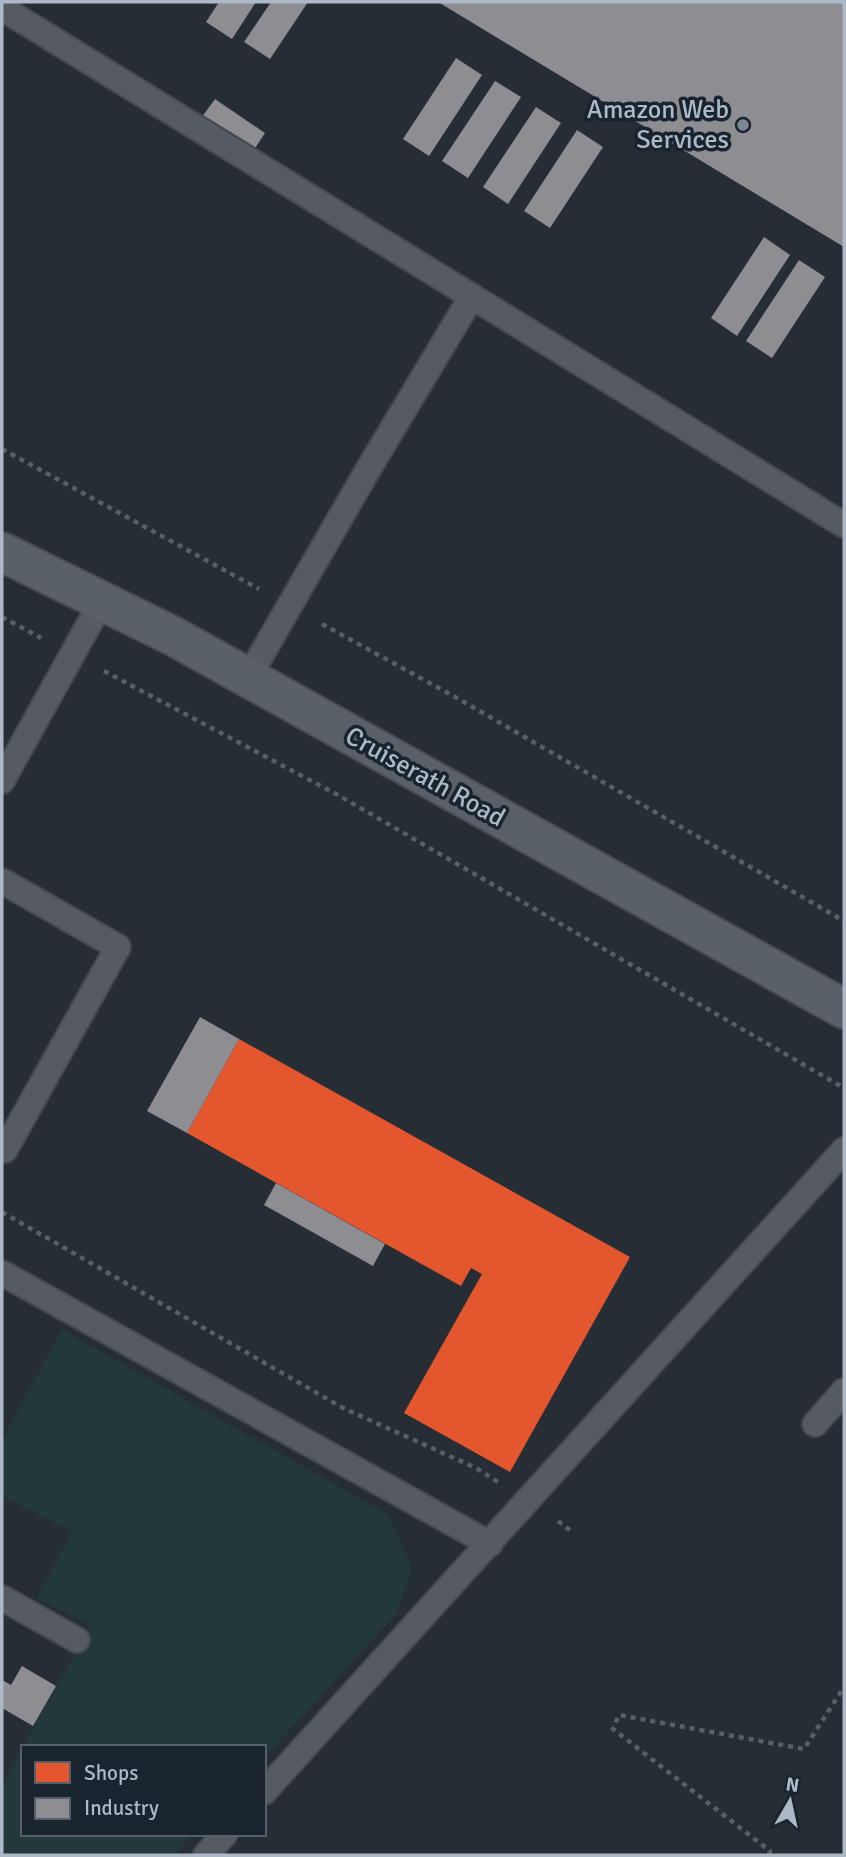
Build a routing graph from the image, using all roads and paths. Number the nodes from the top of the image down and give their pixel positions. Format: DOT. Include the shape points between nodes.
graph roads {
  1 [pos="2,8"];
  2 [pos="472,296"];
  3 [pos="2,449"];
  4 [pos="844,525"];
  5 [pos="2,552"];
  6 [pos="102,601"];
  7 [pos="290,606"];
  8 [pos="2,617"];
  9 [pos="72,654"];
  10 [pos="248,678"];
  11 [pos="2,781"];
  12 [pos="2,881"];
  13 [pos="844,921"];
  14 [pos="844,1009"];
  15 [pos="844,1088"];
  16 [pos="5,1150"];
  17 [pos="844,1150"];
  18 [pos="2,1212"];
  19 [pos="2,1273"];
  20 [pos="844,1391"];
  21 [pos="815,1424"];
  22 [pos="528,1501"];
  23 [pos="571,1531"];
  24 [pos="490,1544"];
  25 [pos="2,1598"];
  26 [pos="77,1640"];
  27 [pos="844,1687"];
  28 [pos="266,1790"];
  29 [pos="224,1836"];
  30 [pos="206,1855"];
  31 [pos="769,1855"];
  1 -- 2 [label="lane"];
  2 -- 4 [label="lane"];
  2 -- 7 [label="lane"];
  3 -- 7 [label="path"];
  5 -- 6 [label="main road, Cruiserath Road"];
  6 -- 9 [label="lane"];
  6 -- 10 [label="main road, Cruiserath Road"];
  7 -- 10 [label="lane"];
  7 -- 13 [label="path"];
  8 -- 9 [label="path"];
  9 -- 11 [label="lane"];
  9 -- 15 [label="path" via="338,795"];
  10 -- 14 [label="main road, Cruiserath Road"];
  12 -- 16 [label="lane" via="118,947"];
  17 -- 22 [label="lane"];
  18 -- 22 [label="path" via="343,1408 475,1468"];
  19 -- 24 [label="lane"];
  20 -- 21 [label="lane"];
  22 -- 23 [label="path"];
  22 -- 24 [label="lane"];
  24 -- 28 [label="lane"];
  25 -- 26 [label="lane"];
  27 -- 31 [label="path" via="804,1749 619,1715 613,1729 770,1851"];
  29 -- 30 [label="lane"];
}
